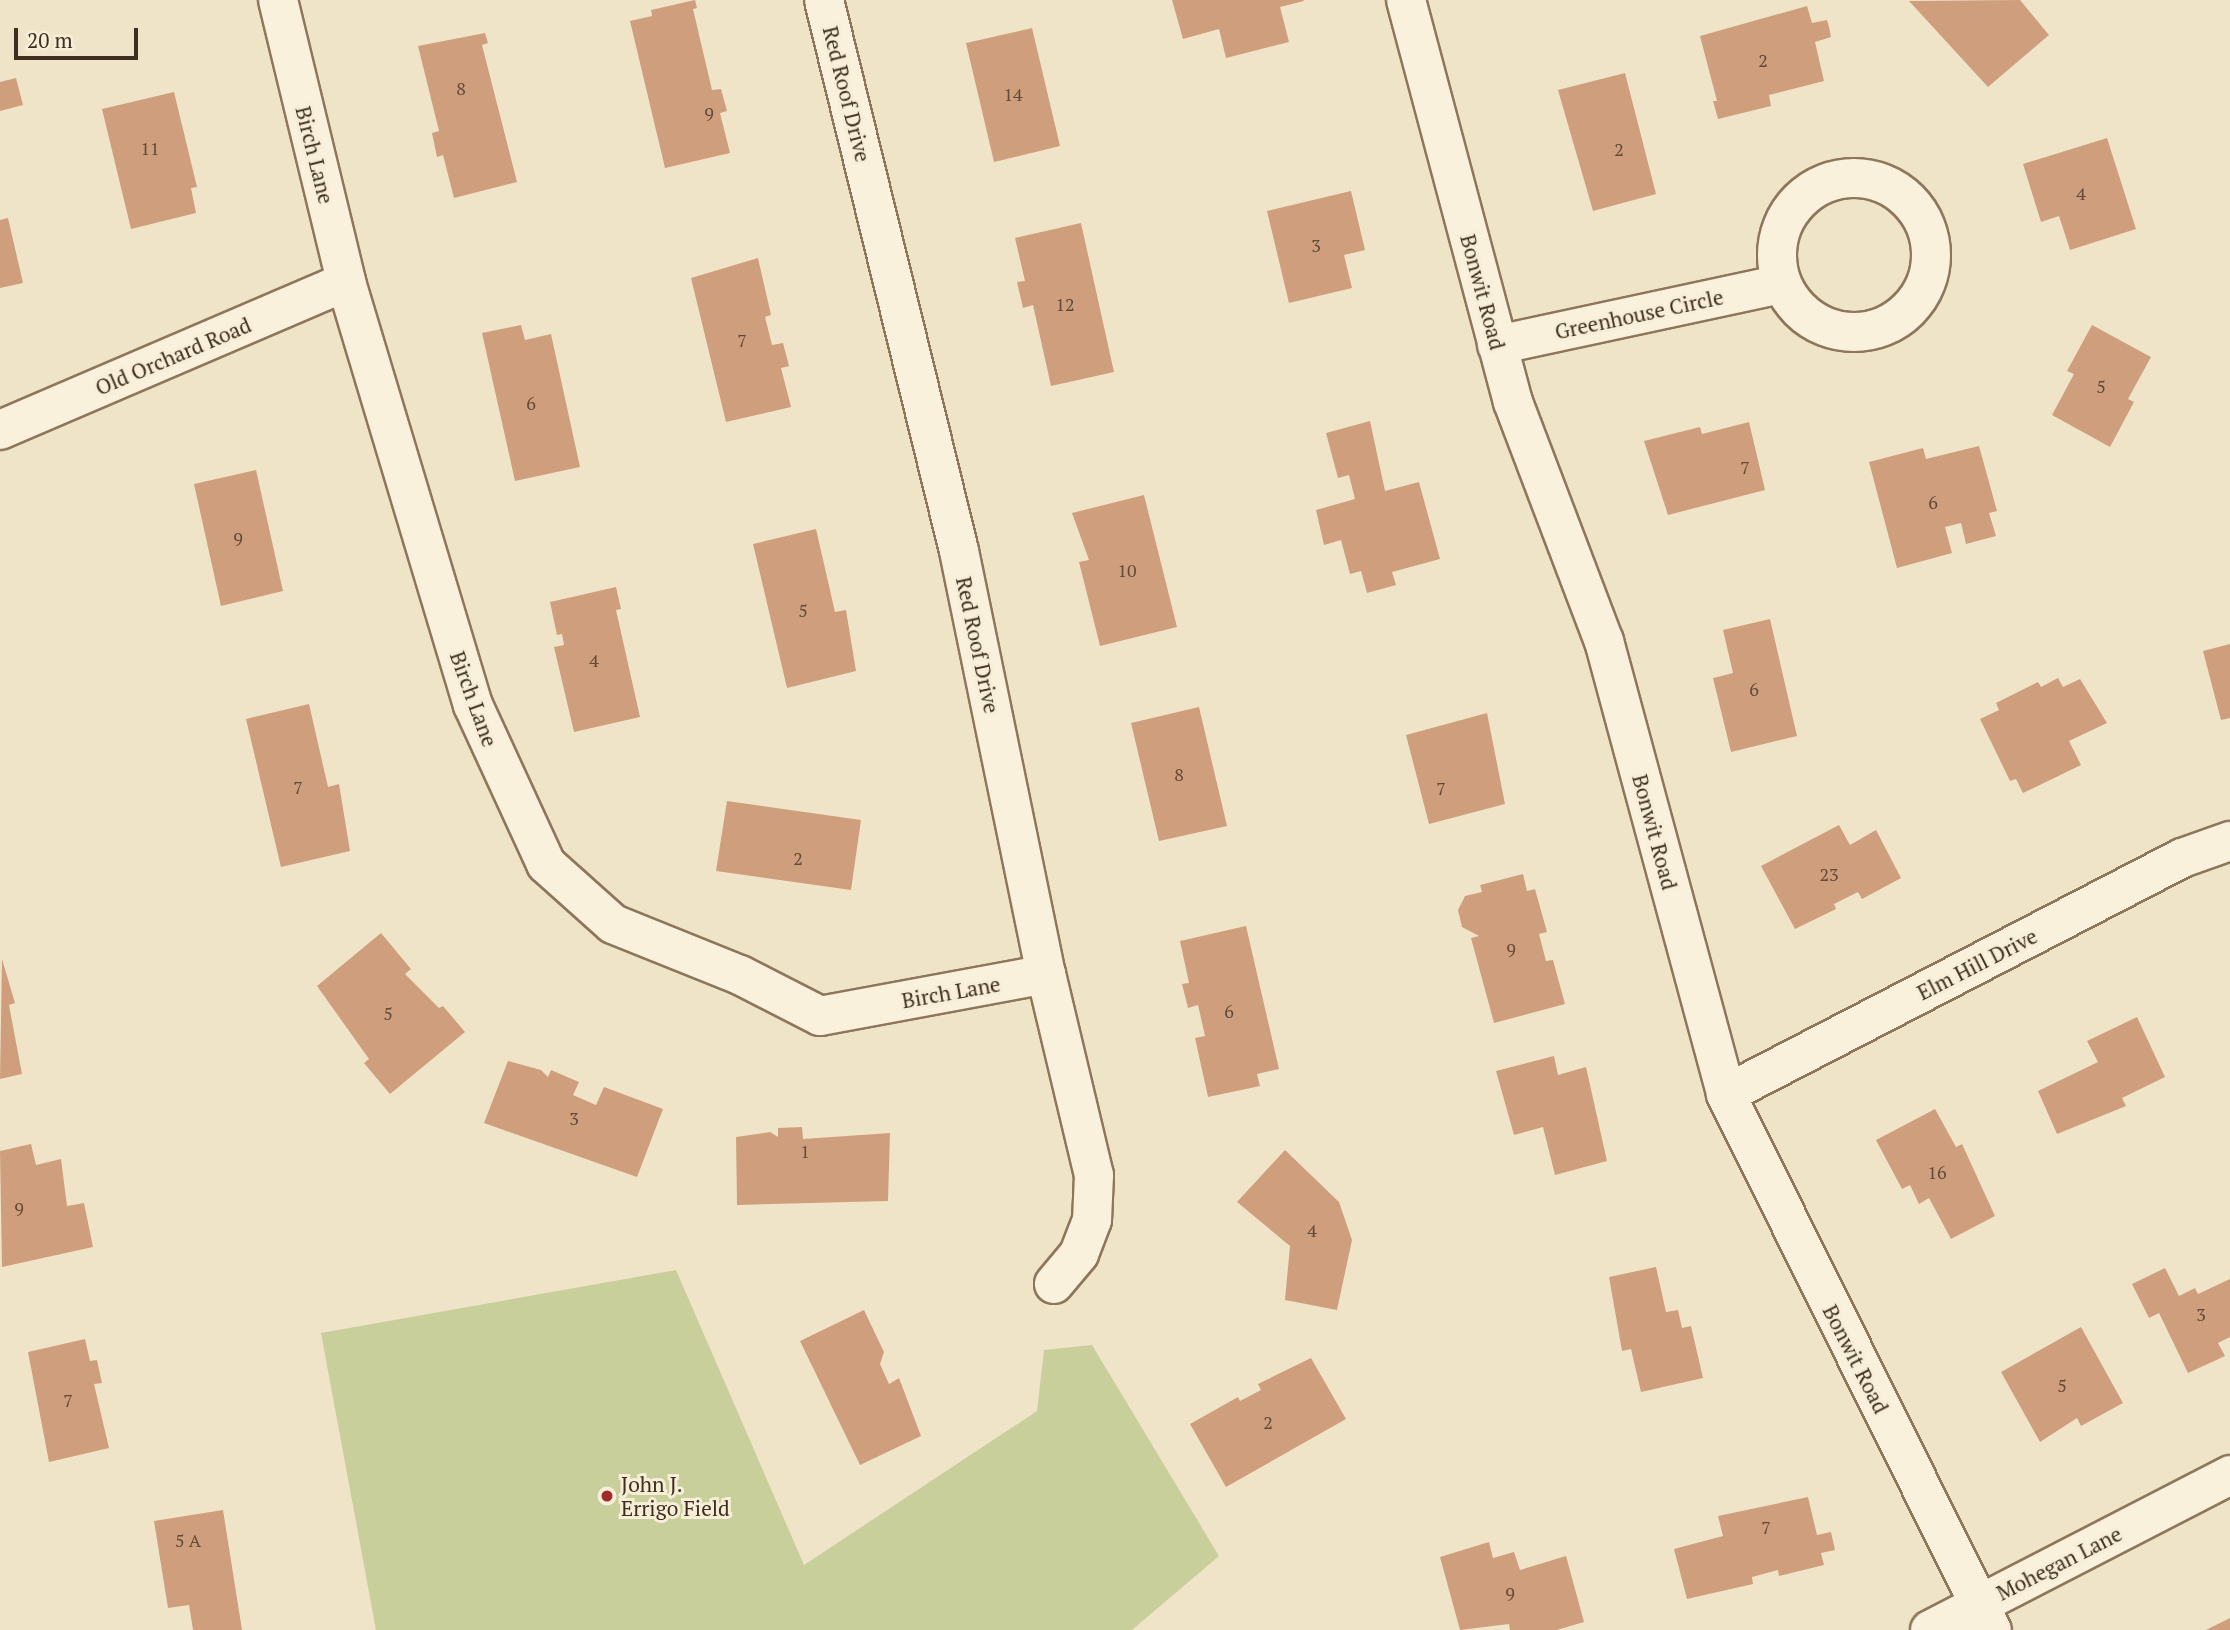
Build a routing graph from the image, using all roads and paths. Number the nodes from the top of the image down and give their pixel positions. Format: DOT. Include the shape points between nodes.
graph roads {
  1 [pos="278,0"];
  2 [pos="824,0"];
  3 [pos="1406,0"];
  4 [pos="346,282"];
  5 [pos="1782,284"];
  6 [pos="1497,345"];
  7 [pos="0,430"];
  8 [pos="2230,841"];
  9 [pos="1046,974"];
  10 [pos="1726,1094"];
  11 [pos="1054,1284"];
  12 [pos="2230,1475"];
  13 [pos="1985,1617"];
  14 [pos="1930,1630"];
  1 -- 4 [label="street, Birch Lane"];
  2 -- 9 [label="street, Red Roof Drive" via="959,551"];
  3 -- 6 [label="street, Bonwit Road"];
  4 -- 7 [label="street, Old Orchard Road"];
  4 -- 9 [label="street, Birch Lane" via="473,705 546,864 613,924 740,975 820,1016"];
  5 -- 5 [label="street" via="1796,306 1816,323 1840,332 1866,333 1891,324 1912,308 1926,286 1932,260 1929,234 1917,210 1900,192 1878,181 1853,178 1829,182 1807,194 1790,212 1779,234"];
  5 -- 6 [label="street, Greenhouse Circle"];
  6 -- 10 [label="street, Bonwit Road" via="1513,402 1604,641"];
  8 -- 10 [label="street, Elm Hill Drive" via="2182,858"];
  9 -- 11 [label="street, Red Roof Drive" via="1094,1175 1092,1220 1079,1254"];
  10 -- 13 [label="street, Bonwit Road"];
  12 -- 13 [label="street, Mohegan Lane"];
  13 -- 14 [label="street, Mohegan Lane"];
}
